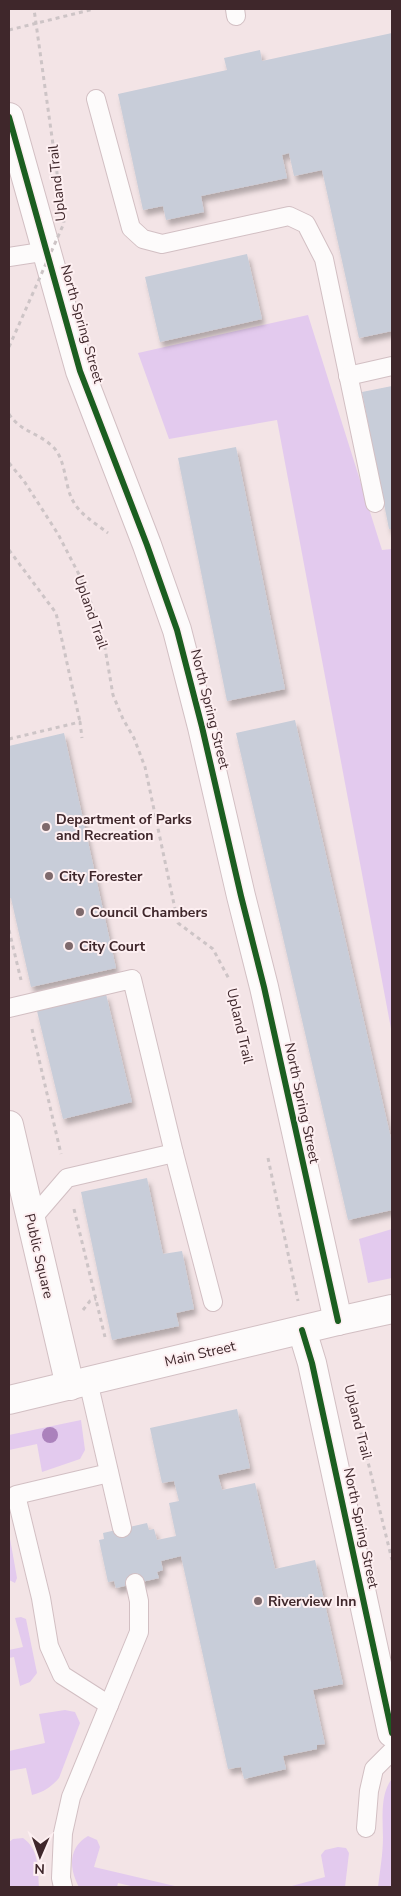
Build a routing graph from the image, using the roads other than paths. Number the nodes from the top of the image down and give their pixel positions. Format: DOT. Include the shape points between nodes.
graph roads {
  1 [pos="96,99"];
  2 [pos="9,117"];
  3 [pos="15,162"];
  4 [pos="48,251"];
  5 [pos="9,257"];
  6 [pos="392,366"];
  7 [pos="348,376"];
  8 [pos="375,504"];
  9 [pos="9,1008"];
  10 [pos="9,1125"];
  11 [pos="174,1153"];
  12 [pos="30,1221"];
  13 [pos="213,1302"];
  14 [pos="392,1309"];
  15 [pos="320,1325"];
  16 [pos="79,1384"];
  17 [pos="9,1400"];
  18 [pos="109,1474"];
  19 [pos="122,1528"];
  20 [pos="135,1583"];
  21 [pos="109,1705"];
  22 [pos="392,1732"];
  23 [pos="392,1751"];
  24 [pos="366,1828"];
  25 [pos="63,1887"];
  1 -- 7 [label="lane" via="131,228 143,239 162,244 288,216 306,224 324,259"];
  2 -- 3 [label="street, North Spring Street"];
  3 -- 4 [label="street, North Spring Street"];
  4 -- 5 [label="lane"];
  4 -- 15 [label="street, North Spring Street" via="80,371 177,630 202,727 264,987"];
  6 -- 7 [label="lane"];
  7 -- 8 [label="lane"];
  9 -- 11 [label="lane" via="132,979"];
  10 -- 12 [label="street, Public Square"];
  11 -- 12 [label="lane" via="66,1178"];
  11 -- 13 [label="lane"];
  12 -- 16 [label="street, Public Square"];
  14 -- 15 [label="street, Main Street"];
  15 -- 16 [label="street, Main Street"];
  15 -- 22 [label="street, North Spring Street" via="312,1362"];
  16 -- 17 [label="street, Main Street"];
  16 -- 18 [label="lane"];
  18 -- 19 [label="lane"];
  18 -- 21 [label="lane" via="16,1494 49,1646 62,1675"];
  20 -- 21 [label="lane" via="139,1601 139,1632"];
  21 -- 25 [label="lane" via="71,1797 63,1833"];
  23 -- 24 [label="lane" via="374,1769 368,1791"];
}
